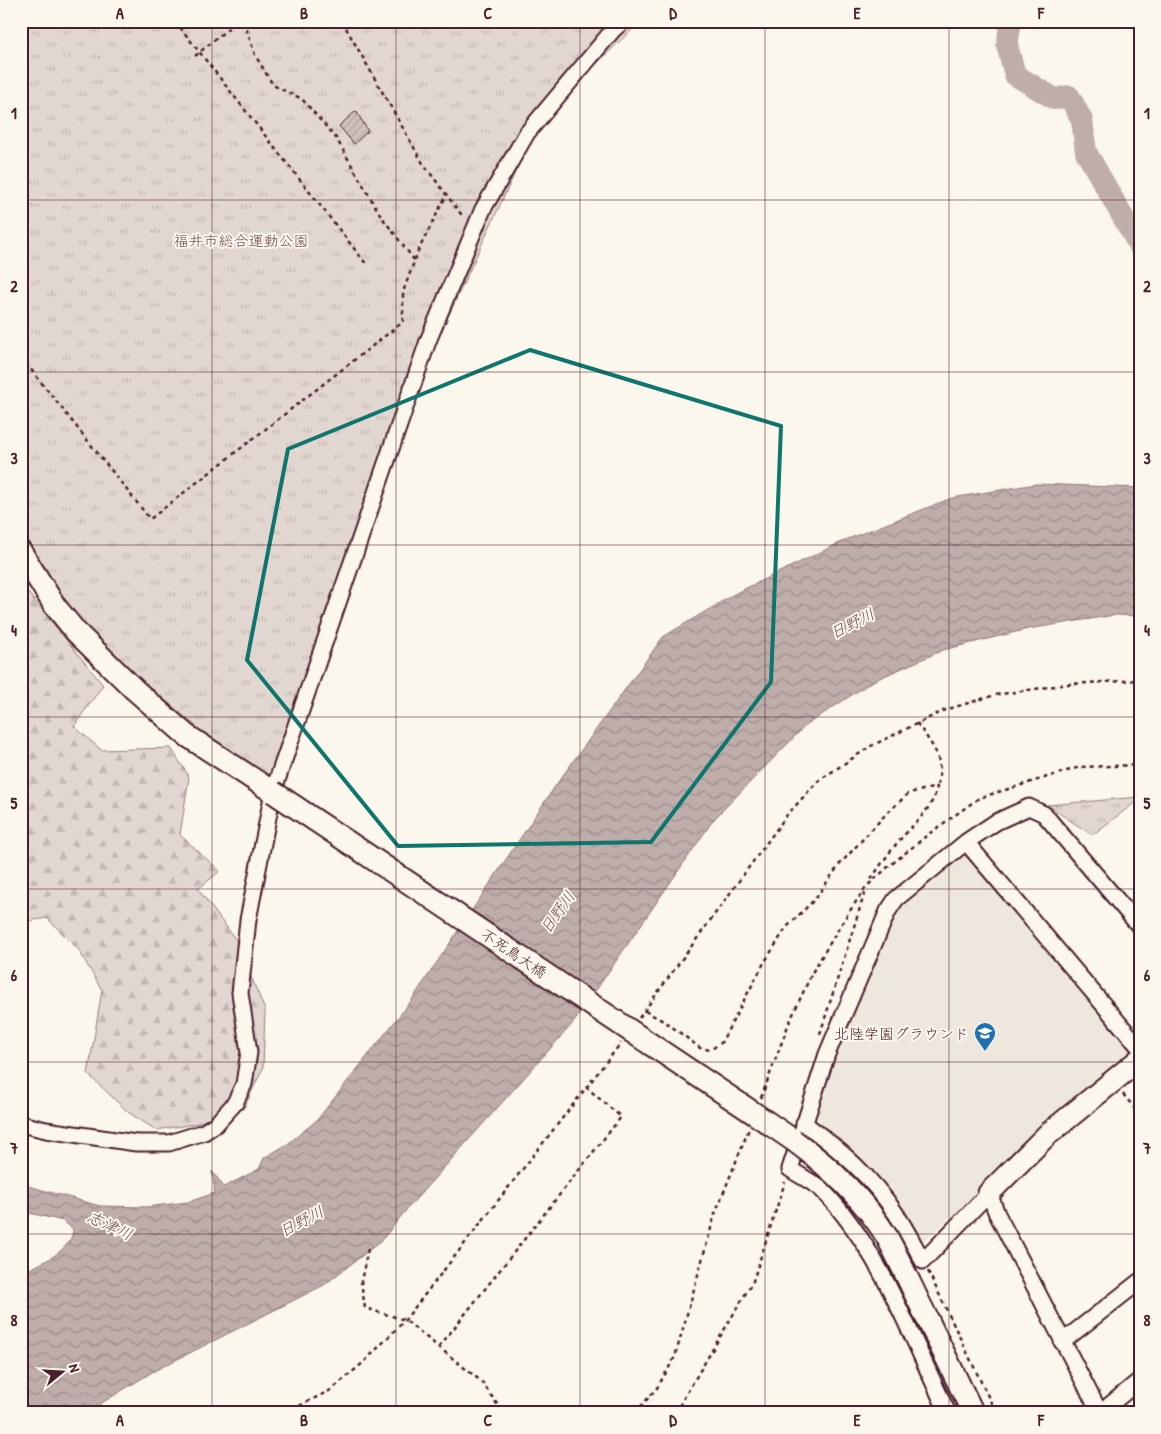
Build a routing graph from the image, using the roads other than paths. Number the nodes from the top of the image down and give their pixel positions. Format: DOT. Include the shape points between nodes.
graph roads {
  1 [pos="623,21"];
  2 [pos="21,552"];
  3 [pos="273,792"];
  4 [pos="966,842"];
  5 [pos="1140,927"];
  6 [pos="1140,1048"];
  7 [pos="1140,1059"];
  8 [pos="804,1123"];
  9 [pos="21,1124"];
  10 [pos="988,1193"];
  11 [pos="1140,1282"];
  12 [pos="1062,1342"];
  13 [pos="1140,1380"];
  14 [pos="948,1413"];
  15 [pos="973,1413"];
  16 [pos="1100,1413"];
  1 -- 3 [label="street" via="528,133 483,209 428,341"];
  2 -- 3 [label="street, 不死鳥大橋" via="55,606 76,632 135,690 186,735"];
  3 -- 9 [label="street" via="248,920 240,993 250,1052 244,1084 235,1103 204,1132 169,1143 136,1143"];
  3 -- 15 [label="street, 不死鳥大橋, bridge" via="812,1154 852,1192 887,1238"];
  4 -- 5 [label="street" via="996,822 1028,807 1044,814"];
  4 -- 6 [label="street"];
  4 -- 8 [label="street" via="896,899 888,911 827,1054"];
  7 -- 10 [label="street" via="1047,1135"];
  8 -- 10 [label="street" via="836,1147 872,1182 896,1214 923,1261"];
  8 -- 14 [label="street" via="790,1169 821,1189 859,1235 888,1284"];
  10 -- 12 [label="street"];
  11 -- 12 [label="street"];
  12 -- 16 [label="street"];
  13 -- 16 [label="street"];
}
